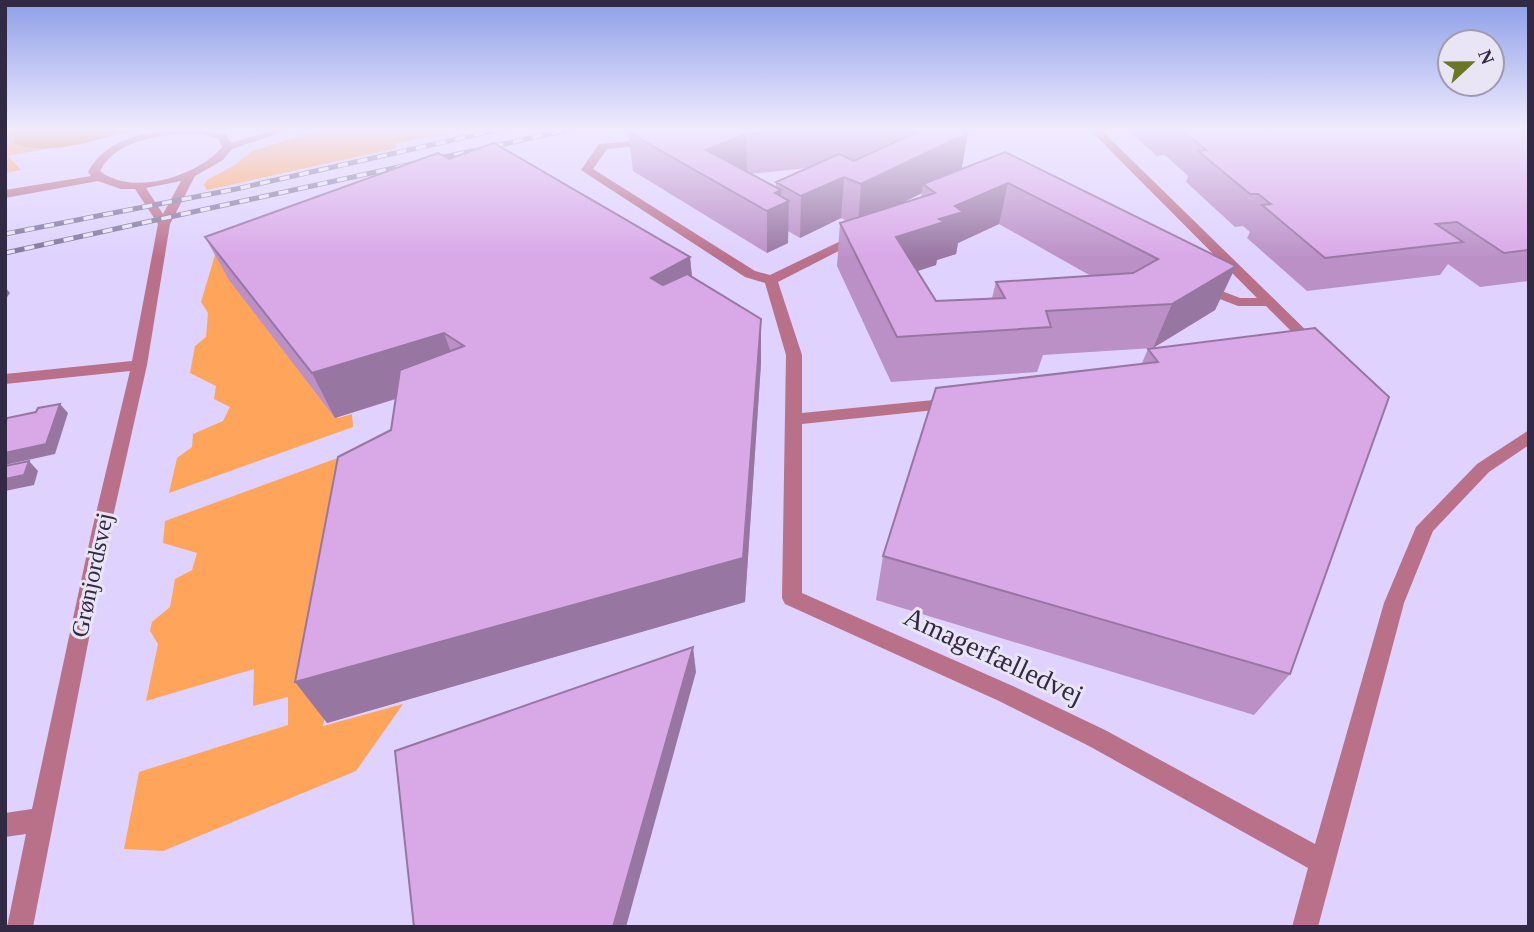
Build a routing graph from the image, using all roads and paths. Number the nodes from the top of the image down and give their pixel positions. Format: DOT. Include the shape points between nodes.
graph roads {
  1 [pos="69,171"];
  2 [pos="94,171"];
  3 [pos="197,171"];
  4 [pos="589,171"];
  5 [pos="1137,171"];
  6 [pos="190,175"];
  7 [pos="98,178"];
  8 [pos="138,186"];
  9 [pos="5,187"];
  10 [pos="5,194"];
  11 [pos="164,224"];
  12 [pos="867,233"];
  13 [pos="1184,279"];
  14 [pos="771,280"];
  15 [pos="1268,302"];
  16 [pos="1308,349"];
  17 [pos="139,365"];
  18 [pos="5,379"];
  19 [pos="968,401"];
  20 [pos="793,419"];
  21 [pos="1529,436"];
  22 [pos="41,820"];
  23 [pos="5,825"];
  24 [pos="1322,862"];
  25 [pos="20,927"];
  26 [pos="1305,927"];
  1 -- 9 [label="street"];
  2 -- 7 [label="street"];
  3 -- 6 [label="street"];
  4 -- 14 [label="street" via="750,274"];
  5 -- 15 [label="street"];
  6 -- 8 [label="street"];
  6 -- 11 [label="street, Grønjordsvej"];
  7 -- 8 [label="street"];
  7 -- 10 [label="street"];
  8 -- 11 [label="street"];
  11 -- 17 [label="street, Grønjordsvej"];
  12 -- 14 [label="street"];
  13 -- 15 [label="street" via="1238,302"];
  14 -- 20 [label="street, Amagerfælledvej" via="794,355"];
  15 -- 16 [label="street"];
  17 -- 18 [label="street"];
  17 -- 22 [label="street, Grønjordsvej"];
  19 -- 20 [label="street"];
  20 -- 24 [label="street, Amagerfælledvej" via="792,598 1097,738"];
  21 -- 24 [label="street" via="1483,468 1425,527 1394,603"];
  22 -- 23 [label="street"];
  22 -- 25 [label="street, Grønjordsvej"];
  24 -- 26 [label="street"];
}
